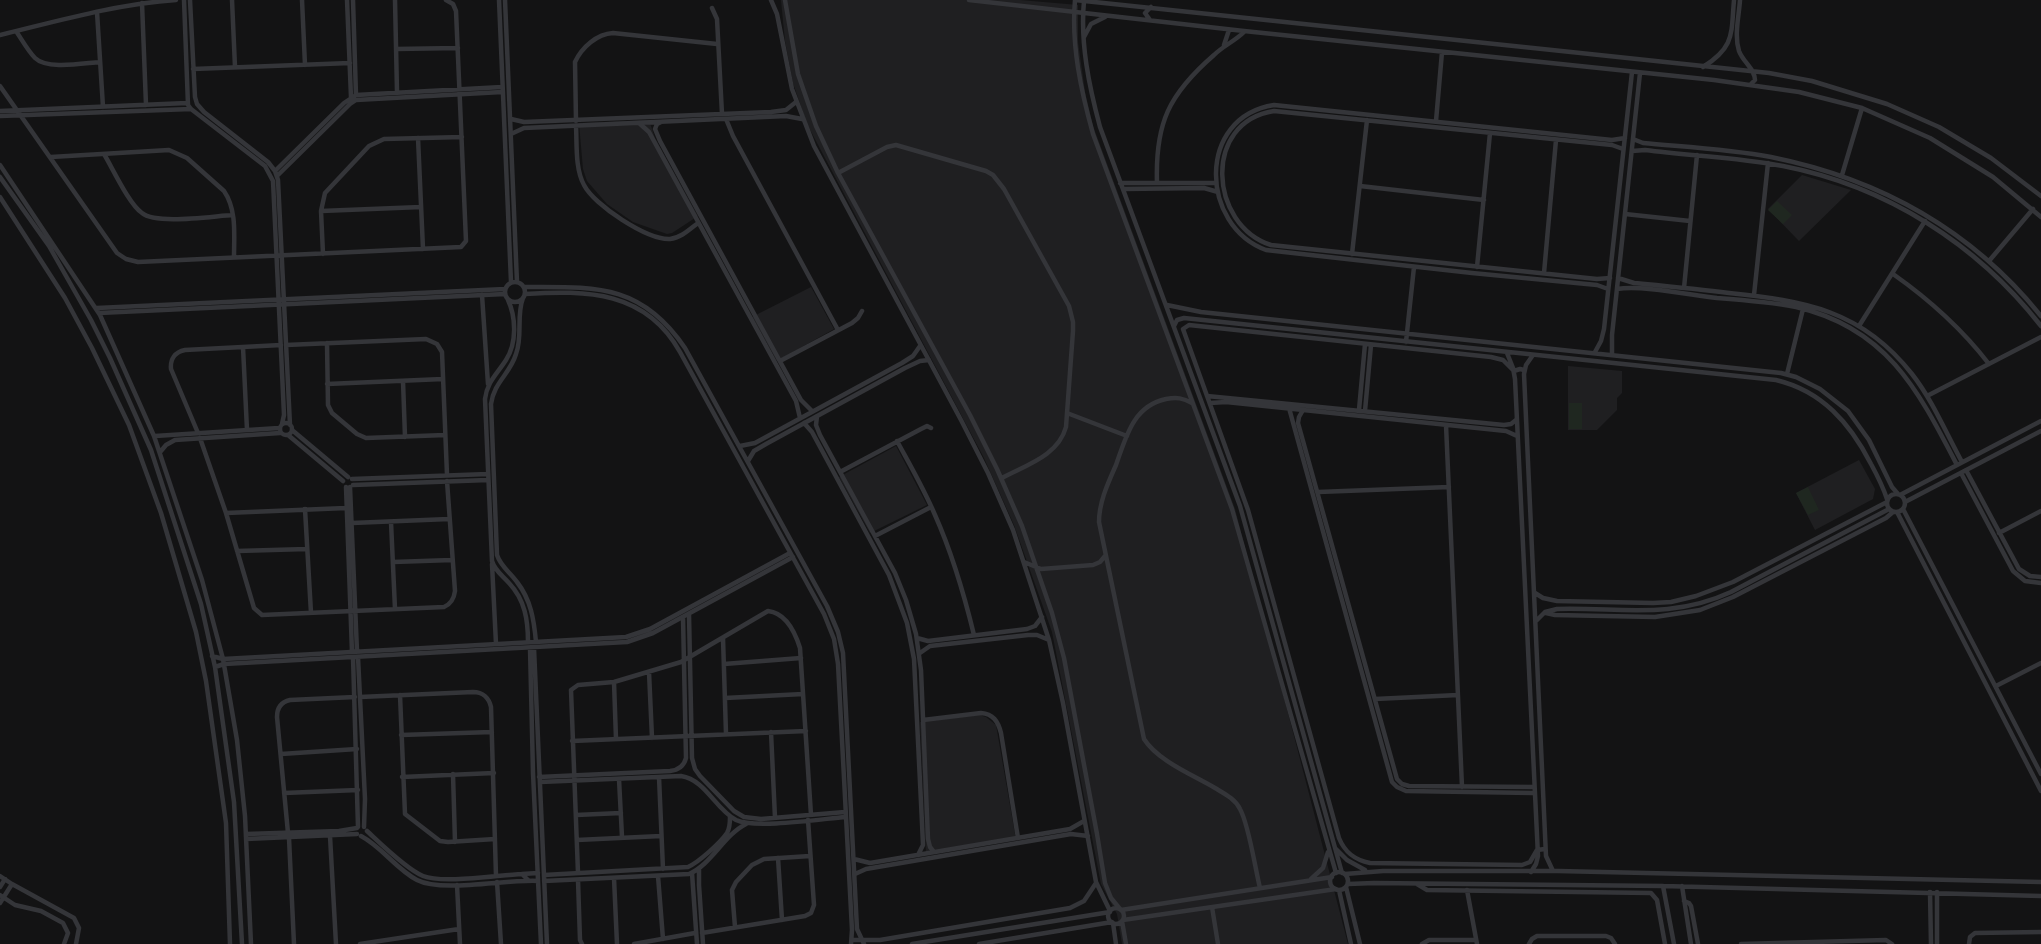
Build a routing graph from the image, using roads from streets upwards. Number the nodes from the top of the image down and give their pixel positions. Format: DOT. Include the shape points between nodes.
graph roads {
  1 [pos="176,0"];
  2 [pos="184,0"];
  3 [pos="190,0"];
  4 [pos="232,0"];
  5 [pos="302,0"];
  6 [pos="347,0"];
  7 [pos="353,0"];
  8 [pos="395,0"];
  9 [pos="446,0"];
  10 [pos="499,0"];
  11 [pos="505,0"];
  12 [pos="771,0"];
  13 [pos="785,0"];
  14 [pos="969,0"];
  15 [pos="1075,0"];
  16 [pos="1734,0"];
  17 [pos="1740,0"];
  18 [pos="1084,1"];
  19 [pos="142,3"];
  20 [pos="1152,7"];
  21 [pos="712,8"];
  22 [pos="1075,11"];
  23 [pos="97,12"];
  24 [pos="786,12"];
  25 [pos="1083,12"];
  26 [pos="777,14"];
  27 [pos="1110,16"];
  28 [pos="1150,20"];
  29 [pos="1229,30"];
  30 [pos="16,31"];
  31 [pos="1244,31"];
  32 [pos="0,35"];
  33 [pos="1084,37"];
  34 [pos="351,38"];
  35 [pos="717,44"];
  36 [pos="1223,47"];
  37 [pos="458,48"];
  38 [pos="1532,48"];
  39 [pos="396,49"];
  40 [pos="186,50"];
  41 [pos="193,50"];
  42 [pos="1552,50"];
  43 [pos="1442,52"];
  44 [pos="1531,61"];
  45 [pos="100,62"];
  46 [pos="350,63"];
  47 [pos="1551,63"];
  48 [pos="305,65"];
  49 [pos="235,67"];
  50 [pos="1703,67"];
  51 [pos="193,69"];
  52 [pos="1632,72"];
  53 [pos="1753,72"];
  54 [pos="1640,73"];
  55 [pos="1767,77"];
  56 [pos="1751,85"];
  57 [pos="0,86"];
  58 [pos="1768,87"];
  59 [pos="502,89"];
  60 [pos="460,91"];
  61 [pos="397,92"];
  62 [pos="410,94"];
  63 [pos="354,96"];
  64 [pos="187,103"];
  65 [pos="796,103"];
  66 [pos="146,105"];
  67 [pos="103,107"];
  68 [pos="1862,108"];
  69 [pos="191,109"];
  70 [pos="68,111"];
  71 [pos="1628,111"];
  72 [pos="1636,112"];
  73 [pos="19,113"];
  74 [pos="0,114"];
  75 [pos="771,114"];
  76 [pos="724,116"];
  77 [pos="802,118"];
  78 [pos="511,119"];
  79 [pos="1367,120"];
  80 [pos="1436,121"];
  81 [pos="661,122"];
  82 [pos="576,123"];
  83 [pos="639,123"];
  84 [pos="531,125"];
  85 [pos="1232,127"];
  86 [pos="1237,131"];
  87 [pos="1490,133"];
  88 [pos="511,134"];
  89 [pos="1540,135"];
  90 [pos="462,136"];
  91 [pos="311,138"];
  92 [pos="418,138"];
  93 [pos="1625,138"];
  94 [pos="1556,139"];
  95 [pos="1633,139"];
  96 [pos="657,142"];
  97 [pos="1669,146"];
  98 [pos="1623,149"];
  99 [pos="1632,151"];
  100 [pos="103,153"];
  101 [pos="1668,153"];
  102 [pos="1697,155"];
  103 [pos="50,157"];
  104 [pos="1768,163"];
  105 [pos="1781,163"];
  106 [pos="0,165"];
  107 [pos="276,173"];
  108 [pos="838,173"];
  109 [pos="1842,175"];
  110 [pos="0,177"];
  111 [pos="1120,183"];
  112 [pos="1157,183"];
  113 [pos="1216,183"];
  114 [pos="1201,186"];
  115 [pos="1360,187"];
  116 [pos="1123,189"];
  117 [pos="1218,192"];
  118 [pos="2041,196"];
  119 [pos="0,197"];
  120 [pos="852,198"];
  121 [pos="1484,200"];
  122 [pos="1897,202"];
  123 [pos="277,203"];
  124 [pos="843,203"];
  125 [pos="421,207"];
  126 [pos="2033,209"];
  127 [pos="321,211"];
  128 [pos="1625,214"];
  129 [pos="233,215"];
  130 [pos="2041,217"];
  131 [pos="1690,221"];
  132 [pos="1925,221"];
  133 [pos="698,223"];
  134 [pos="1614,240"];
  135 [pos="1622,241"];
  136 [pos="51,244"];
  137 [pos="423,249"];
  138 [pos="1300,252"];
  139 [pos="323,254"];
  140 [pos="1352,254"];
  141 [pos="279,256"];
  142 [pos="234,257"];
  143 [pos="1989,261"];
  144 [pos="1411,264"];
  145 [pos="1475,266"];
  146 [pos="1472,273"];
  147 [pos="1544,273"];
  148 [pos="1893,274"];
  149 [pos="1609,278"];
  150 [pos="1618,278"];
  151 [pos="514,282"];
  152 [pos="524,287"];
  153 [pos="1648,287"];
  154 [pos="1684,288"];
  155 [pos="1608,289"];
  156 [pos="1617,289"];
  157 [pos="505,292"];
  158 [pos="482,295"];
  159 [pos="1754,295"];
  160 [pos="524,296"];
  161 [pos="508,300"];
  162 [pos="1766,300"];
  163 [pos="282,302"];
  164 [pos="1166,304"];
  165 [pos="1803,309"];
  166 [pos="98,311"];
  167 [pos="862,311"];
  168 [pos="1201,312"];
  169 [pos="2041,316"];
  170 [pos="1200,320"];
  171 [pos="1842,321"];
  172 [pos="1859,326"];
  173 [pos="2041,326"];
  174 [pos="1174,327"];
  175 [pos="1604,329"];
  176 [pos="838,330"];
  177 [pos="1612,330"];
  178 [pos="1407,333"];
  179 [pos="2041,337"];
  180 [pos="1341,338"];
  181 [pos="1406,342"];
  182 [pos="327,343"];
  183 [pos="1368,344"];
  184 [pos="284,345"];
  185 [pos="921,345"];
  186 [pos="243,347"];
  187 [pos="1467,348"];
  188 [pos="1562,349"];
  189 [pos="1506,352"];
  190 [pos="1595,352"];
  191 [pos="1612,354"];
  192 [pos="1467,355"];
  193 [pos="1533,355"];
  194 [pos="1562,358"];
  195 [pos="929,360"];
  196 [pos="1676,360"];
  197 [pos="780,361"];
  198 [pos="1989,364"];
  199 [pos="903,366"];
  200 [pos="1675,369"];
  201 [pos="1524,370"];
  202 [pos="1514,371"];
  203 [pos="696,373"];
  204 [pos="1787,374"];
  205 [pos="443,379"];
  206 [pos="403,381"];
  207 [pos="327,384"];
  208 [pos="488,385"];
  209 [pos="954,385"];
  210 [pos="1186,385"];
  211 [pos="945,390"];
  212 [pos="1207,396"];
  213 [pos="1927,396"];
  214 [pos="1178,397"];
  215 [pos="797,398"];
  216 [pos="1193,403"];
  217 [pos="1210,403"];
  218 [pos="1289,408"];
  219 [pos="1303,410"];
  220 [pos="1362,410"];
  221 [pos="813,411"];
  222 [pos="1067,413"];
  223 [pos="817,416"];
  224 [pos="1516,419"];
  225 [pos="802,421"];
  226 [pos="2041,421"];
  227 [pos="149,425"];
  228 [pos="1446,425"];
  229 [pos="1482,426"];
  230 [pos="1297,427"];
  231 [pos="281,428"];
  232 [pos="931,428"];
  233 [pos="141,429"];
  234 [pos="247,430"];
  235 [pos="290,430"];
  236 [pos="2023,430"];
  237 [pos="2041,431"];
  238 [pos="1214,433"];
  239 [pos="199,435"];
  240 [pos="445,435"];
  241 [pos="154,436"];
  242 [pos="817,436"];
  243 [pos="1127,436"];
  244 [pos="1206,436"];
  245 [pos="1517,436"];
  246 [pos="405,437"];
  247 [pos="2028,438"];
  248 [pos="897,441"];
  249 [pos="755,443"];
  250 [pos="490,446"];
  251 [pos="740,446"];
  252 [pos="1219,446"];
  253 [pos="758,449"];
  254 [pos="1211,449"];
  255 [pos="160,452"];
  256 [pos="748,462"];
  257 [pos="1959,464"];
  258 [pos="1883,468"];
  259 [pos="840,472"];
  260 [pos="1875,472"];
  261 [pos="1964,472"];
  262 [pos="488,477"];
  263 [pos="447,478"];
  264 [pos="1002,478"];
  265 [pos="348,483"];
  266 [pos="1919,485"];
  267 [pos="1449,487"];
  268 [pos="1318,492"];
  269 [pos="1923,493"];
  270 [pos="1899,494"];
  271 [pos="1887,500"];
  272 [pos="1905,502"];
  273 [pos="932,507"];
  274 [pos="346,508"];
  275 [pos="305,509"];
  276 [pos="1903,509"];
  277 [pos="1869,511"];
  278 [pos="1893,511"];
  279 [pos="2041,511"];
  280 [pos="226,513"];
  281 [pos="1873,518"];
  282 [pos="449,519"];
  283 [pos="391,522"];
  284 [pos="352,523"];
  285 [pos="493,528"];
  286 [pos="1999,533"];
  287 [pos="875,536"];
  288 [pos="878,548"];
  289 [pos="2004,548"];
  290 [pos="307,549"];
  291 [pos="237,551"];
  292 [pos="791,555"];
  293 [pos="1105,555"];
  294 [pos="452,560"];
  295 [pos="492,561"];
  296 [pos="393,562"];
  297 [pos="1024,562"];
  298 [pos="1039,569"];
  299 [pos="2041,577"];
  300 [pos="1030,578"];
  301 [pos="2041,583"];
  302 [pos="1342,589"];
  303 [pos="1534,592"];
  304 [pos="1557,601"];
  305 [pos="824,607"];
  306 [pos="395,609"];
  307 [pos="1557,609"];
  308 [pos="353,611"];
  309 [pos="1545,612"];
  310 [pos="311,613"];
  311 [pos="689,614"];
  312 [pos="1042,616"];
  313 [pos="683,617"];
  314 [pos="1535,622"];
  315 [pos="1024,632"];
  316 [pos="975,635"];
  317 [pos="723,637"];
  318 [pos="917,638"];
  319 [pos="1049,640"];
  320 [pos="935,643"];
  321 [pos="496,644"];
  322 [pos="532,645"];
  323 [pos="919,653"];
  324 [pos="1979,654"];
  325 [pos="355,655"];
  326 [pos="212,656"];
  327 [pos="687,659"];
  328 [pos="801,659"];
  329 [pos="223,661"];
  330 [pos="1983,661"];
  331 [pos="1974,662"];
  332 [pos="2041,663"];
  333 [pos="724,664"];
  334 [pos="215,667"];
  335 [pos="1528,669"];
  336 [pos="1537,669"];
  337 [pos="649,672"];
  338 [pos="614,682"];
  339 [pos="1996,686"];
  340 [pos="803,694"];
  341 [pos="400,695"];
  342 [pos="1458,695"];
  343 [pos="357,697"];
  344 [pos="725,698"];
  345 [pos="1375,699"];
  346 [pos="923,720"];
  347 [pos="806,731"];
  348 [pos="492,732"];
  349 [pos="771,732"];
  350 [pos="726,734"];
  351 [pos="401,735"];
  352 [pos="689,736"];
  353 [pos="652,738"];
  354 [pos="616,739"];
  355 [pos="572,741"];
  356 [pos="356,749"];
  357 [pos="281,754"];
  358 [pos="846,760"];
  359 [pos="494,773"];
  360 [pos="453,774"];
  361 [pos="2041,774"];
  362 [pos="402,776"];
  363 [pos="659,777"];
  364 [pos="574,778"];
  365 [pos="539,779"];
  366 [pos="620,779"];
  367 [pos="1462,787"];
  368 [pos="358,790"];
  369 [pos="1533,790"];
  370 [pos="2041,791"];
  371 [pos="284,793"];
  372 [pos="1322,812"];
  373 [pos="621,813"];
  374 [pos="576,815"];
  375 [pos="845,815"];
  376 [pos="729,816"];
  377 [pos="775,818"];
  378 [pos="810,818"];
  379 [pos="1085,820"];
  380 [pos="746,824"];
  381 [pos="538,825"];
  382 [pos="361,830"];
  383 [pos="1071,832"];
  384 [pos="288,835"];
  385 [pos="330,836"];
  386 [pos="661,836"];
  387 [pos="1088,836"];
  388 [pos="246,837"];
  389 [pos="622,838"];
  390 [pos="1018,838"];
  391 [pos="495,839"];
  392 [pos="926,839"];
  393 [pos="577,840"];
  394 [pos="456,842"];
  395 [pos="1328,845"];
  396 [pos="1335,847"];
  397 [pos="1537,849"];
  398 [pos="1545,849"];
  399 [pos="934,852"];
  400 [pos="918,855"];
  401 [pos="810,856"];
  402 [pos="778,858"];
  403 [pos="853,859"];
  404 [pos="870,865"];
  405 [pos="699,867"];
  406 [pos="663,869"];
  407 [pos="1383,871"];
  408 [pos="1554,871"];
  409 [pos="1369,872"];
  410 [pos="1530,872"];
  411 [pos="692,873"];
  412 [pos="522,874"];
  413 [pos="1339,874"];
  414 [pos="854,875"];
  415 [pos="1760,875"];
  416 [pos="578,876"];
  417 [pos="658,876"];
  418 [pos="1778,876"];
  419 [pos="2,877"];
  420 [pos="541,878"];
  421 [pos="614,878"];
  422 [pos="497,879"];
  423 [pos="1309,880"];
  424 [pos="528,881"];
  425 [pos="1096,882"];
  426 [pos="2041,882"];
  427 [pos="1374,883"];
  428 [pos="1417,883"];
  429 [pos="12,884"];
  430 [pos="457,885"];
  431 [pos="1347,886"];
  432 [pos="1663,886"];
  433 [pos="1682,886"];
  434 [pos="0,887"];
  435 [pos="1260,888"];
  436 [pos="1760,888"];
  437 [pos="1778,888"];
  438 [pos="1338,890"];
  439 [pos="1467,890"];
  440 [pos="1933,892"];
  441 [pos="2041,896"];
  442 [pos="1,898"];
  443 [pos="1665,899"];
  444 [pos="1657,900"];
  445 [pos="1684,901"];
  446 [pos="697,902"];
  447 [pos="1212,907"];
  448 [pos="1121,909"];
  449 [pos="1110,911"];
  450 [pos="782,920"];
  451 [pos="1122,921"];
  452 [pos="1112,922"];
  453 [pos="735,927"];
  454 [pos="459,929"];
  455 [pos="2041,932"];
  456 [pos="699,933"];
  457 [pos="663,939"];
  458 [pos="851,942"];
  459 [pos="863,942"];
  460 [pos="1476,942"];
  461 [pos="1767,943"];
  462 [pos="1802,943"];
  463 [pos="64,944"];
  464 [pos="76,944"];
  465 [pos="230,944"];
  466 [pos="242,944"];
  467 [pos="251,944"];
  468 [pos="294,944"];
  469 [pos="336,944"];
  470 [pos="360,944"];
  471 [pos="460,944"];
  472 [pos="501,944"];
  473 [pos="544,944"];
  474 [pos="582,944"];
  475 [pos="617,944"];
  476 [pos="634,944"];
  477 [pos="696,944"];
  478 [pos="703,944"];
  479 [pos="912,944"];
  480 [pos="979,944"];
  481 [pos="1116,944"];
  482 [pos="1126,944"];
  483 [pos="1218,944"];
  484 [pos="1351,944"];
  485 [pos="1360,944"];
  486 [pos="1422,944"];
  487 [pos="1529,944"];
  488 [pos="1615,944"];
  489 [pos="1665,944"];
  490 [pos="1674,944"];
  491 [pos="1691,944"];
  492 [pos="1698,944"];
  493 [pos="1741,944"];
  494 [pos="1892,944"];
  495 [pos="1931,944"];
  496 [pos="1937,944"];
  497 [pos="1969,944"];
  1 -- 19 [label="street"];
  2 -- 40 [label="street"];
  3 -- 41 [label="street"];
  4 -- 49 [label="street"];
  5 -- 48 [label="street"];
  6 -- 34 [label="street"];
  7 -- 34 [label="street"];
  8 -- 39 [label="street"];
  9 -- 37 [label="street" via="456,11"];
  10 -- 59 [label="street"];
  11 -- 78 [label="street"];
  12 -- 26 [label="street"];
  13 -- 24 [label="street"];
  14 -- 22 [label="street"];
  15 -- 18 [label="street"];
  15 -- 22 [label="street"];
  16 -- 50 [label="street" via="1728,44"];
  17 -- 53 [label="street" via="1737,43"];
  18 -- 20 [label="street"];
  18 -- 25 [label="street"];
  19 -- 23 [label="street"];
  19 -- 66 [label="street"];
  20 -- 28 [label="street" via="1145,13"];
  20 -- 38 [label="street"];
  21 -- 35 [label="street"];
  22 -- 25 [label="street"];
  22 -- 210 [label="street" via="1077,54 1093,134"];
  23 -- 30 [label="street"];
  23 -- 45 [label="street"];
  24 -- 26 [label="street"];
  24 -- 108 [label="street" via="805,99"];
  25 -- 27 [label="street"];
  25 -- 33 [label="street"];
  26 -- 65 [label="street"];
  27 -- 28 [label="street"];
  27 -- 33 [label="street" via="1096,21"];
  28 -- 29 [label="street"];
  29 -- 31 [label="street"];
  29 -- 36 [label="street"];
  30 -- 32 [label="street"];
  30 -- 45 [label="street" via="44,63"];
  31 -- 36 [label="street"];
  31 -- 43 [label="street"];
  33 -- 111 [label="street" via="1100,127"];
  34 -- 46 [label="street"];
  34 -- 63 [label="street"];
  35 -- 76 [label="street"];
  35 -- 82 [label="street" via="613,33 600,36 575,62"];
  36 -- 112 [label="street" via="1189,79 1169,108 1158,139"];
  37 -- 39 [label="street"];
  37 -- 60 [label="street"];
  38 -- 42 [label="street"];
  38 -- 44 [label="street"];
  39 -- 61 [label="street"];
  40 -- 41 [label="street"];
  40 -- 64 [label="street"];
  41 -- 51 [label="street"];
  42 -- 47 [label="street" via="1548,56"];
  42 -- 50 [label="street"];
  43 -- 44 [label="street"];
  43 -- 80 [label="street"];
  44 -- 47 [label="street"];
  45 -- 67 [label="street"];
  46 -- 48 [label="street"];
  46 -- 63 [label="street"];
  47 -- 52 [label="street"];
  48 -- 49 [label="street"];
  49 -- 51 [label="street"];
  50 -- 53 [label="street"];
  51 -- 107 [label="street" via="199,107"];
  52 -- 54 [label="street"];
  52 -- 71 [label="street"];
  53 -- 55 [label="street"];
  53 -- 56 [label="street"];
  54 -- 56 [label="street"];
  54 -- 72 [label="street"];
  55 -- 58 [label="street"];
  55 -- 118 [label="street" via="1833,86 1912,114 1991,158"];
  56 -- 58 [label="street"];
  57 -- 73 [label="street"];
  58 -- 68 [label="street"];
  59 -- 60 [label="street"];
  59 -- 151 [label="street"];
  60 -- 62 [label="street"];
  60 -- 90 [label="street"];
  61 -- 62 [label="street"];
  61 -- 63 [label="street"];
  62 -- 91 [label="street" via="353,102"];
  63 -- 91 [label="street"];
  64 -- 66 [label="street"];
  64 -- 69 [label="street"];
  65 -- 75 [label="street"];
  65 -- 77 [label="street"];
  66 -- 67 [label="street"];
  67 -- 70 [label="street"];
  68 -- 109 [label="street"];
  68 -- 126 [label="street" via="1951,150"];
  69 -- 70 [label="street"];
  69 -- 123 [label="street" via="267,168"];
  70 -- 73 [label="street"];
  71 -- 72 [label="street"];
  71 -- 93 [label="street"];
  72 -- 95 [label="street"];
  73 -- 74 [label="street"];
  73 -- 103 [label="street"];
  75 -- 76 [label="street"];
  75 -- 77 [label="street"];
  76 -- 81 [label="street"];
  76 -- 82 [label="street"];
  76 -- 176 [label="street"];
  77 -- 124 [label="street"];
  78 -- 84 [label="street"];
  78 -- 88 [label="street"];
  79 -- 86 [label="street" via="1274,111 1253,117"];
  79 -- 87 [label="street"];
  79 -- 115 [label="street"];
  80 -- 85 [label="street" via="1274,106 1250,112"];
  80 -- 89 [label="street"];
  81 -- 83 [label="street"];
  81 -- 96 [label="street" via="655,129"];
  82 -- 83 [label="street"];
  82 -- 84 [label="street"];
  82 -- 133 [label="street" via="579,168 590,194 637,230 669,239"];
  83 -- 96 [label="street"];
  84 -- 88 [label="street"];
  85 -- 86 [label="street"];
  85 -- 113 [label="street" via="1219,150"];
  86 -- 138 [label="street" via="1222,166 1234,215 1259,241"];
  87 -- 89 [label="street"];
  87 -- 121 [label="street"];
  88 -- 151 [label="street"];
  89 -- 93 [label="street"];
  89 -- 94 [label="street"];
  90 -- 92 [label="street"];
  90 -- 137 [label="street" via="466,244"];
  91 -- 107 [label="street"];
  92 -- 125 [label="street"];
  92 -- 127 [label="street" via="384,139 369,146 326,190"];
  93 -- 98 [label="street"];
  94 -- 98 [label="street"];
  94 -- 147 [label="street"];
  95 -- 97 [label="street"];
  95 -- 99 [label="street"];
  96 -- 133 [label="street"];
  96 -- 197 [label="street"];
  97 -- 101 [label="street"];
  97 -- 105 [label="street" via="1743,153"];
  98 -- 134 [label="street"];
  99 -- 101 [label="street"];
  99 -- 128 [label="street"];
  100 -- 103 [label="street"];
  100 -- 129 [label="street" via="164,149 181,153 224,191"];
  100 -- 129 [label="street" via="135,206 147,217"];
  101 -- 102 [label="street"];
  102 -- 104 [label="street"];
  102 -- 131 [label="street"];
  103 -- 142 [label="street" via="123,258"];
  104 -- 105 [label="street"];
  104 -- 159 [label="street"];
  105 -- 109 [label="street"];
  105 -- 122 [label="street"];
  106 -- 136 [label="street"];
  107 -- 123 [label="street"];
  108 -- 120 [label="street"];
  108 -- 222 [label="street" via="896,145 986,171 999,181 1072,314"];
  109 -- 122 [label="street"];
  110 -- 136 [label="street"];
  111 -- 112 [label="street"];
  111 -- 116 [label="street"];
  112 -- 114 [label="street"];
  113 -- 114 [label="street"];
  113 -- 117 [label="street"];
  114 -- 116 [label="street"];
  114 -- 117 [label="street"];
  115 -- 121 [label="street"];
  115 -- 140 [label="street"];
  116 -- 164 [label="street"];
  117 -- 138 [label="street" via="1229,219 1248,240 1266,250"];
  119 -- 465 [label="street" via="92,348 129,425 161,513 206,681 226,823"];
  120 -- 124 [label="street"];
  120 -- 209 [label="street"];
  121 -- 145 [label="street"];
  122 -- 132 [label="street"];
  122 -- 143 [label="street" via="1934,219"];
  123 -- 141 [label="street"];
  124 -- 185 [label="street"];
  125 -- 127 [label="street"];
  125 -- 137 [label="street"];
  126 -- 130 [label="street"];
  126 -- 143 [label="street"];
  127 -- 139 [label="street"];
  128 -- 131 [label="street"];
  128 -- 135 [label="street"];
  129 -- 142 [label="street"];
  131 -- 154 [label="street"];
  132 -- 148 [label="street"];
  132 -- 173 [label="street" via="1992,272"];
  133 -- 215 [label="street"];
  134 -- 135 [label="street"];
  134 -- 149 [label="street"];
  135 -- 150 [label="street"];
  136 -- 166 [label="street"];
  136 -- 233 [label="street" via="92,320"];
  137 -- 139 [label="street"];
  138 -- 140 [label="street"];
  138 -- 144 [label="street"];
  139 -- 141 [label="street"];
  140 -- 144 [label="street"];
  141 -- 142 [label="street"];
  141 -- 163 [label="street"];
  143 -- 169 [label="street"];
  144 -- 145 [label="street"];
  144 -- 146 [label="street"];
  144 -- 178 [label="street"];
  145 -- 146 [label="street"];
  145 -- 147 [label="street"];
  146 -- 155 [label="street"];
  147 -- 149 [label="street"];
  148 -- 172 [label="street"];
  148 -- 198 [label="street" via="1957,326"];
  149 -- 155 [label="street"];
  150 -- 153 [label="street"];
  150 -- 156 [label="street"];
  151 -- 152 [label="street"];
  151 -- 157 [label="street"];
  152 -- 160 [label="street"];
  152 -- 203 [label="street" via="595,288 631,298 669,327"];
  153 -- 154 [label="street"];
  153 -- 156 [label="street"];
  153 -- 162 [label="street"];
  154 -- 159 [label="street"];
  155 -- 175 [label="street"];
  156 -- 177 [label="street"];
  157 -- 158 [label="street"];
  157 -- 161 [label="street"];
  157 -- 163 [label="street"];
  158 -- 163 [label="street"];
  158 -- 208 [label="street"];
  159 -- 162 [label="street"];
  160 -- 161 [label="street" via="517,302"];
  160 -- 203 [label="street" via="593,293 629,304 663,328"];
  160 -- 250 [label="street" via="517,353 492,399"];
  161 -- 208 [label="street" via="512,345"];
  162 -- 165 [label="street"];
  162 -- 171 [label="street" via="1811,305"];
  163 -- 166 [label="street"];
  163 -- 184 [label="street"];
  164 -- 168 [label="street"];
  164 -- 174 [label="street"];
  165 -- 171 [label="street"];
  165 -- 204 [label="street"];
  166 -- 227 [label="street"];
  167 -- 176 [label="street"];
  168 -- 170 [label="street"];
  168 -- 178 [label="street"];
  170 -- 174 [label="street" via="1182,318"];
  170 -- 180 [label="street"];
  171 -- 172 [label="street"];
  171 -- 257 [label="street" via="1903,372"];
  172 -- 213 [label="street" via="1897,357"];
  174 -- 238 [label="street"];
  175 -- 177 [label="street"];
  175 -- 190 [label="street"];
  176 -- 197 [label="street"];
  177 -- 191 [label="street"];
  178 -- 181 [label="street"];
  178 -- 188 [label="street"];
  179 -- 198 [label="street"];
  180 -- 181 [label="street"];
  180 -- 183 [label="street"];
  180 -- 212 [label="street" via="1186,326 1183,332"];
  181 -- 187 [label="street"];
  182 -- 184 [label="street"];
  182 -- 205 [label="street" via="429,339 442,352"];
  182 -- 207 [label="street"];
  183 -- 192 [label="street"];
  183 -- 220 [label="street"];
  184 -- 186 [label="street"];
  184 -- 231 [label="street"];
  184 -- 235 [label="street"];
  185 -- 195 [label="street"];
  185 -- 199 [label="street"];
  186 -- 234 [label="street"];
  186 -- 239 [label="street" via="185,349 172,359 172,372"];
  187 -- 189 [label="street"];
  187 -- 192 [label="street"];
  188 -- 190 [label="street"];
  188 -- 194 [label="street"];
  189 -- 193 [label="street"];
  189 -- 202 [label="street"];
  190 -- 191 [label="street"];
  191 -- 196 [label="street"];
  192 -- 202 [label="street" via="1500,359"];
  193 -- 194 [label="street"];
  193 -- 201 [label="street"];
  194 -- 200 [label="street"];
  195 -- 199 [label="street"];
  195 -- 211 [label="street"];
  196 -- 200 [label="street"];
  196 -- 204 [label="street"];
  197 -- 215 [label="street"];
  198 -- 213 [label="street"];
  199 -- 221 [label="street"];
  199 -- 223 [label="street"];
  200 -- 260 [label="street" via="1776,380 1807,391 1845,423"];
  201 -- 202 [label="street"];
  201 -- 303 [label="street"];
  202 -- 224 [label="street"];
  203 -- 251 [label="street"];
  203 -- 292 [label="street"];
  204 -- 258 [label="street" via="1842,405"];
  205 -- 206 [label="street"];
  205 -- 240 [label="street"];
  206 -- 207 [label="street"];
  206 -- 246 [label="street"];
  207 -- 246 [label="street" via="330,410 357,434 369,439"];
  208 -- 250 [label="street"];
  209 -- 211 [label="street"];
  209 -- 264 [label="street"];
  210 -- 214 [label="street"];
  210 -- 216 [label="street"];
  211 -- 297 [label="street" via="993,482"];
  212 -- 217 [label="street"];
  212 -- 220 [label="street"];
  213 -- 257 [label="street"];
  214 -- 216 [label="street"];
  214 -- 243 [label="street" via="1143,409"];
  215 -- 221 [label="street"];
  215 -- 225 [label="street"];
  216 -- 244 [label="street"];
  217 -- 218 [label="street"];
  217 -- 397 [label="street" via="1248,510 1344,848 1355,859 1370,863 1522,865 1530,862"];
  218 -- 219 [label="street"];
  218 -- 230 [label="street"];
  219 -- 228 [label="street"];
  219 -- 230 [label="street"];
  220 -- 229 [label="street"];
  221 -- 225 [label="street"];
  222 -- 243 [label="street"];
  222 -- 264 [label="street" via="1063,435 1053,450"];
  223 -- 225 [label="street"];
  223 -- 242 [label="street"];
  224 -- 229 [label="street" via="1506,425"];
  224 -- 245 [label="street"];
  225 -- 242 [label="street"];
  225 -- 249 [label="street"];
  225 -- 253 [label="street"];
  226 -- 236 [label="street"];
  227 -- 233 [label="street"];
  227 -- 241 [label="street"];
  228 -- 229 [label="street"];
  228 -- 267 [label="street"];
  229 -- 245 [label="street"];
  230 -- 268 [label="street"];
  230 -- 302 [label="street"];
  231 -- 234 [label="street"];
  231 -- 235 [label="street" via="287,423"];
  231 -- 235 [label="street" via="283,435"];
  231 -- 239 [label="street"];
  232 -- 248 [label="street" via="926,426"];
  233 -- 326 [label="street" via="197,591"];
  234 -- 239 [label="street"];
  235 -- 265 [label="street"];
  236 -- 247 [label="street"];
  236 -- 257 [label="street"];
  237 -- 247 [label="street"];
  238 -- 244 [label="street"];
  238 -- 252 [label="street"];
  239 -- 241 [label="street"];
  239 -- 255 [label="street" via="175,440"];
  239 -- 280 [label="street"];
  240 -- 246 [label="street"];
  240 -- 263 [label="street"];
  241 -- 255 [label="street"];
  242 -- 259 [label="street"];
  242 -- 288 [label="street"];
  243 -- 293 [label="street" via="1100,506"];
  244 -- 254 [label="street"];
  245 -- 335 [label="street"];
  247 -- 261 [label="street"];
  248 -- 259 [label="street"];
  248 -- 273 [label="street"];
  249 -- 251 [label="street"];
  249 -- 253 [label="street"];
  250 -- 262 [label="street"];
  250 -- 285 [label="street"];
  251 -- 256 [label="street"];
  252 -- 254 [label="street"];
  252 -- 372 [label="street" via="1247,530"];
  253 -- 256 [label="street"];
  254 -- 372 [label="street"];
  255 -- 329 [label="street"];
  256 -- 305 [label="street"];
  257 -- 266 [label="street"];
  258 -- 260 [label="street"];
  258 -- 270 [label="street"];
  259 -- 287 [label="street"];
  260 -- 271 [label="street"];
  261 -- 269 [label="street"];
  261 -- 286 [label="street"];
  261 -- 289 [label="street"];
  262 -- 263 [label="street"];
  262 -- 285 [label="street"];
  263 -- 265 [label="street"];
  263 -- 282 [label="street"];
  264 -- 298 [label="street"];
  265 -- 274 [label="street"];
  265 -- 284 [label="street"];
  266 -- 269 [label="street"];
  266 -- 270 [label="street"];
  267 -- 268 [label="street"];
  267 -- 342 [label="street"];
  268 -- 302 [label="street"];
  269 -- 272 [label="street"];
  270 -- 271 [label="street"];
  270 -- 272 [label="street"];
  271 -- 277 [label="street"];
  271 -- 278 [label="street"];
  272 -- 276 [label="street"];
  273 -- 287 [label="street"];
  273 -- 316 [label="street"];
  274 -- 275 [label="street"];
  274 -- 308 [label="street"];
  275 -- 280 [label="street"];
  275 -- 290 [label="street"];
  276 -- 278 [label="street"];
  276 -- 324 [label="street"];
  277 -- 281 [label="street"];
  277 -- 304 [label="street" via="1733,582 1696,596 1653,603"];
  278 -- 281 [label="street"];
  278 -- 309 [label="street" via="1734,597 1700,610 1646,617"];
  278 -- 331 [label="street"];
  279 -- 286 [label="street"];
  280 -- 291 [label="street"];
  281 -- 307 [label="street" via="1699,604 1655,611"];
  282 -- 283 [label="street"];
  282 -- 294 [label="street"];
  283 -- 284 [label="street"];
  283 -- 296 [label="street"];
  284 -- 308 [label="street"];
  285 -- 295 [label="street"];
  285 -- 322 [label="street" via="498,558 528,600"];
  286 -- 289 [label="street"];
  287 -- 288 [label="street"];
  288 -- 318 [label="street" via="900,584"];
  288 -- 392 [label="street" via="900,600 912,647"];
  289 -- 299 [label="street" via="2021,571"];
  289 -- 301 [label="street" via="2016,575 2025,582"];
  290 -- 291 [label="street"];
  290 -- 310 [label="street"];
  291 -- 310 [label="street" via="257,612"];
  292 -- 305 [label="street"];
  292 -- 311 [label="street"];
  292 -- 322 [label="street" via="639,634"];
  293 -- 298 [label="street" via="1093,565"];
  293 -- 435 [label="street" via="1144,740 1161,757 1236,802 1243,814"];
  294 -- 296 [label="street"];
  294 -- 306 [label="street" via="454,594 450,604"];
  295 -- 321 [label="street"];
  295 -- 322 [label="street" via="522,603"];
  296 -- 306 [label="street"];
  297 -- 298 [label="street"];
  297 -- 300 [label="street"];
  298 -- 300 [label="street"];
  298 -- 448 [label="street" via="1068,679 1105,883"];
  300 -- 312 [label="street"];
  302 -- 345 [label="street"];
  302 -- 369 [label="street" via="1395,786 1409,792"];
  303 -- 304 [label="street"];
  303 -- 314 [label="street"];
  304 -- 307 [label="street"];
  305 -- 358 [label="street" via="837,655"];
  306 -- 308 [label="street"];
  307 -- 309 [label="street"];
  308 -- 310 [label="street"];
  308 -- 325 [label="street"];
  309 -- 314 [label="street"];
  311 -- 313 [label="street"];
  311 -- 327 [label="street"];
  312 -- 315 [label="street"];
  312 -- 319 [label="street"];
  313 -- 322 [label="street" via="627,642"];
  313 -- 327 [label="street"];
  314 -- 336 [label="street"];
  315 -- 316 [label="street"];
  315 -- 319 [label="street"];
  315 -- 320 [label="street"];
  316 -- 320 [label="street"];
  317 -- 327 [label="street"];
  317 -- 328 [label="street" via="763,613 774,612 793,631"];
  317 -- 333 [label="street"];
  318 -- 320 [label="street"];
  318 -- 323 [label="street"];
  319 -- 379 [label="street"];
  320 -- 323 [label="street"];
  321 -- 322 [label="street"];
  321 -- 325 [label="street"];
  322 -- 325 [label="street"];
  322 -- 365 [label="street"];
  322 -- 381 [label="street"];
  323 -- 346 [label="street"];
  324 -- 330 [label="street"];
  324 -- 331 [label="street"];
  325 -- 329 [label="street"];
  325 -- 343 [label="street"];
  326 -- 329 [label="street"];
  326 -- 334 [label="street"];
  327 -- 337 [label="street"];
  327 -- 352 [label="street"];
  328 -- 333 [label="street"];
  328 -- 340 [label="street"];
  329 -- 334 [label="street"];
  329 -- 388 [label="street"];
  330 -- 331 [label="street"];
  330 -- 339 [label="street"];
  331 -- 370 [label="street"];
  332 -- 339 [label="street"];
  333 -- 344 [label="street"];
  334 -- 466 [label="street" via="234,802"];
  335 -- 336 [label="street"];
  335 -- 369 [label="street"];
  336 -- 398 [label="street"];
  337 -- 338 [label="street"];
  337 -- 353 [label="street"];
  338 -- 354 [label="street"];
  338 -- 355 [label="street" via="578,685 571,690"];
  339 -- 361 [label="street"];
  340 -- 344 [label="street"];
  340 -- 347 [label="street"];
  341 -- 343 [label="street"];
  341 -- 348 [label="street" via="481,693 490,702"];
  341 -- 351 [label="street"];
  342 -- 345 [label="street"];
  342 -- 367 [label="street"];
  343 -- 356 [label="street"];
  343 -- 357 [label="street" via="281,704 277,712"];
  343 -- 382 [label="street" via="365,799"];
  344 -- 350 [label="street"];
  345 -- 367 [label="street" via="1400,783"];
  346 -- 390 [label="street" via="981,713 995,718"];
  346 -- 392 [label="street"];
  347 -- 349 [label="street"];
  347 -- 378 [label="street"];
  348 -- 351 [label="street"];
  348 -- 359 [label="street"];
  349 -- 350 [label="street"];
  349 -- 377 [label="street"];
  350 -- 352 [label="street"];
  351 -- 362 [label="street"];
  352 -- 353 [label="street"];
  352 -- 364 [label="street" via="685,760 676,770"];
  352 -- 377 [label="street" via="695,769 729,807 750,819"];
  353 -- 354 [label="street"];
  354 -- 355 [label="street"];
  355 -- 364 [label="street"];
  356 -- 357 [label="street"];
  356 -- 368 [label="street"];
  357 -- 371 [label="street"];
  358 -- 375 [label="street"];
  358 -- 403 [label="street"];
  359 -- 360 [label="street"];
  359 -- 391 [label="street"];
  360 -- 362 [label="street"];
  360 -- 394 [label="street"];
  362 -- 394 [label="street" via="407,817 437,839"];
  363 -- 366 [label="street"];
  363 -- 376 [label="street" via="691,778"];
  363 -- 386 [label="street"];
  364 -- 365 [label="street"];
  364 -- 366 [label="street"];
  364 -- 374 [label="street"];
  365 -- 381 [label="street"];
  366 -- 373 [label="street"];
  367 -- 369 [label="street"];
  368 -- 371 [label="street"];
  368 -- 382 [label="street"];
  369 -- 397 [label="street"];
  371 -- 384 [label="street"];
  372 -- 395 [label="street"];
  372 -- 396 [label="street"];
  373 -- 374 [label="street"];
  373 -- 389 [label="street"];
  374 -- 393 [label="street"];
  375 -- 378 [label="street"];
  375 -- 458 [label="street"];
  376 -- 380 [label="street"];
  376 -- 406 [label="street" via="726,834 695,864"];
  377 -- 378 [label="street"];
  378 -- 380 [label="street"];
  378 -- 401 [label="street"];
  379 -- 383 [label="street"];
  379 -- 387 [label="street"];
  380 -- 405 [label="street"];
  381 -- 420 [label="street"];
  382 -- 384 [label="street"];
  382 -- 385 [label="street"];
  382 -- 422 [label="street" via="427,877"];
  382 -- 430 [label="street" via="415,879 431,885"];
  383 -- 387 [label="street"];
  383 -- 390 [label="street"];
  383 -- 404 [label="street"];
  384 -- 385 [label="street"];
  384 -- 388 [label="street"];
  384 -- 468 [label="street"];
  385 -- 469 [label="street"];
  386 -- 389 [label="street"];
  386 -- 406 [label="street"];
  387 -- 425 [label="street"];
  388 -- 467 [label="street"];
  389 -- 393 [label="street"];
  390 -- 399 [label="street"];
  391 -- 394 [label="street"];
  391 -- 422 [label="street"];
  392 -- 399 [label="street"];
  392 -- 400 [label="street"];
  393 -- 416 [label="street"];
  395 -- 413 [label="street"];
  395 -- 423 [label="street" via="1323,868"];
  396 -- 409 [label="street"];
  396 -- 413 [label="street"];
  397 -- 398 [label="street"];
  397 -- 410 [label="street" via="1538,859"];
  398 -- 408 [label="street"];
  399 -- 400 [label="street"];
  400 -- 404 [label="street"];
  401 -- 402 [label="street"];
  401 -- 450 [label="street" via="813,911"];
  402 -- 450 [label="street"];
  402 -- 453 [label="street" via="758,861 734,884"];
  403 -- 404 [label="street"];
  403 -- 414 [label="street"];
  404 -- 414 [label="street"];
  405 -- 411 [label="street"];
  405 -- 446 [label="street"];
  406 -- 416 [label="street"];
  407 -- 409 [label="street"];
  407 -- 410 [label="street"];
  407 -- 427 [label="street" via="1373,875"];
  408 -- 410 [label="street"];
  408 -- 415 [label="street"];
  409 -- 413 [label="street"];
  411 -- 417 [label="street"];
  411 -- 446 [label="street"];
  412 -- 420 [label="street"];
  412 -- 422 [label="street"];
  412 -- 424 [label="street"];
  413 -- 423 [label="street"];
  413 -- 431 [label="street" via="1348,879"];
  413 -- 438 [label="street" via="1331,884"];
  414 -- 459 [label="street" via="857,929"];
  415 -- 418 [label="street"];
  415 -- 436 [label="street"];
  416 -- 420 [label="street"];
  416 -- 421 [label="street"];
  416 -- 474 [label="street"];
  417 -- 421 [label="street"];
  417 -- 457 [label="street"];
  418 -- 426 [label="street"];
  418 -- 437 [label="street"];
  419 -- 429 [label="street"];
  419 -- 434 [label="street"];
  420 -- 424 [label="street"];
  420 -- 473 [label="street"];
  421 -- 475 [label="street"];
  422 -- 424 [label="street"];
  422 -- 430 [label="street"];
  422 -- 472 [label="street"];
  423 -- 435 [label="street"];
  425 -- 449 [label="street"];
  425 -- 459 [label="street" via="1084,901 1070,908"];
  427 -- 428 [label="street"];
  427 -- 431 [label="street"];
  428 -- 432 [label="street"];
  428 -- 439 [label="street" via="1427,890"];
  429 -- 442 [label="street"];
  429 -- 464 [label="street" via="74,918 79,928"];
  430 -- 454 [label="street"];
  431 -- 438 [label="street"];
  431 -- 485 [label="street"];
  432 -- 433 [label="street"];
  432 -- 443 [label="street"];
  433 -- 436 [label="street"];
  433 -- 445 [label="street"];
  435 -- 448 [label="street"];
  436 -- 437 [label="street"];
  437 -- 440 [label="street"];
  438 -- 447 [label="street"];
  438 -- 484 [label="street"];
  439 -- 444 [label="street" via="1647,892"];
  439 -- 460 [label="street"];
  440 -- 441 [label="street"];
  440 -- 495 [label="street"];
  440 -- 496 [label="street"];
  442 -- 463 [label="street" via="63,923 68,931"];
  443 -- 444 [label="street"];
  443 -- 490 [label="street"];
  444 -- 489 [label="street"];
  445 -- 491 [label="street"];
  445 -- 492 [label="street" via="1691,906"];
  446 -- 456 [label="street"];
  447 -- 451 [label="street"];
  447 -- 483 [label="street"];
  448 -- 449 [label="street"];
  448 -- 451 [label="street"];
  449 -- 452 [label="street"];
  449 -- 479 [label="street"];
  450 -- 453 [label="street"];
  451 -- 452 [label="street"];
  451 -- 482 [label="street"];
  452 -- 480 [label="street"];
  452 -- 481 [label="street"];
  453 -- 456 [label="street"];
  454 -- 470 [label="street"];
  454 -- 471 [label="street"];
  455 -- 497 [label="street" via="1975,933"];
  456 -- 457 [label="street"];
  456 -- 477 [label="street"];
  456 -- 478 [label="street"];
  457 -- 476 [label="street"];
  458 -- 459 [label="street"];
  460 -- 486 [label="street" via="1429,940"];
  461 -- 462 [label="street"];
  461 -- 493 [label="street"];
  462 -- 494 [label="street" via="1886,940"];
  487 -- 488 [label="street" via="1537,936 1606,936"];
}
